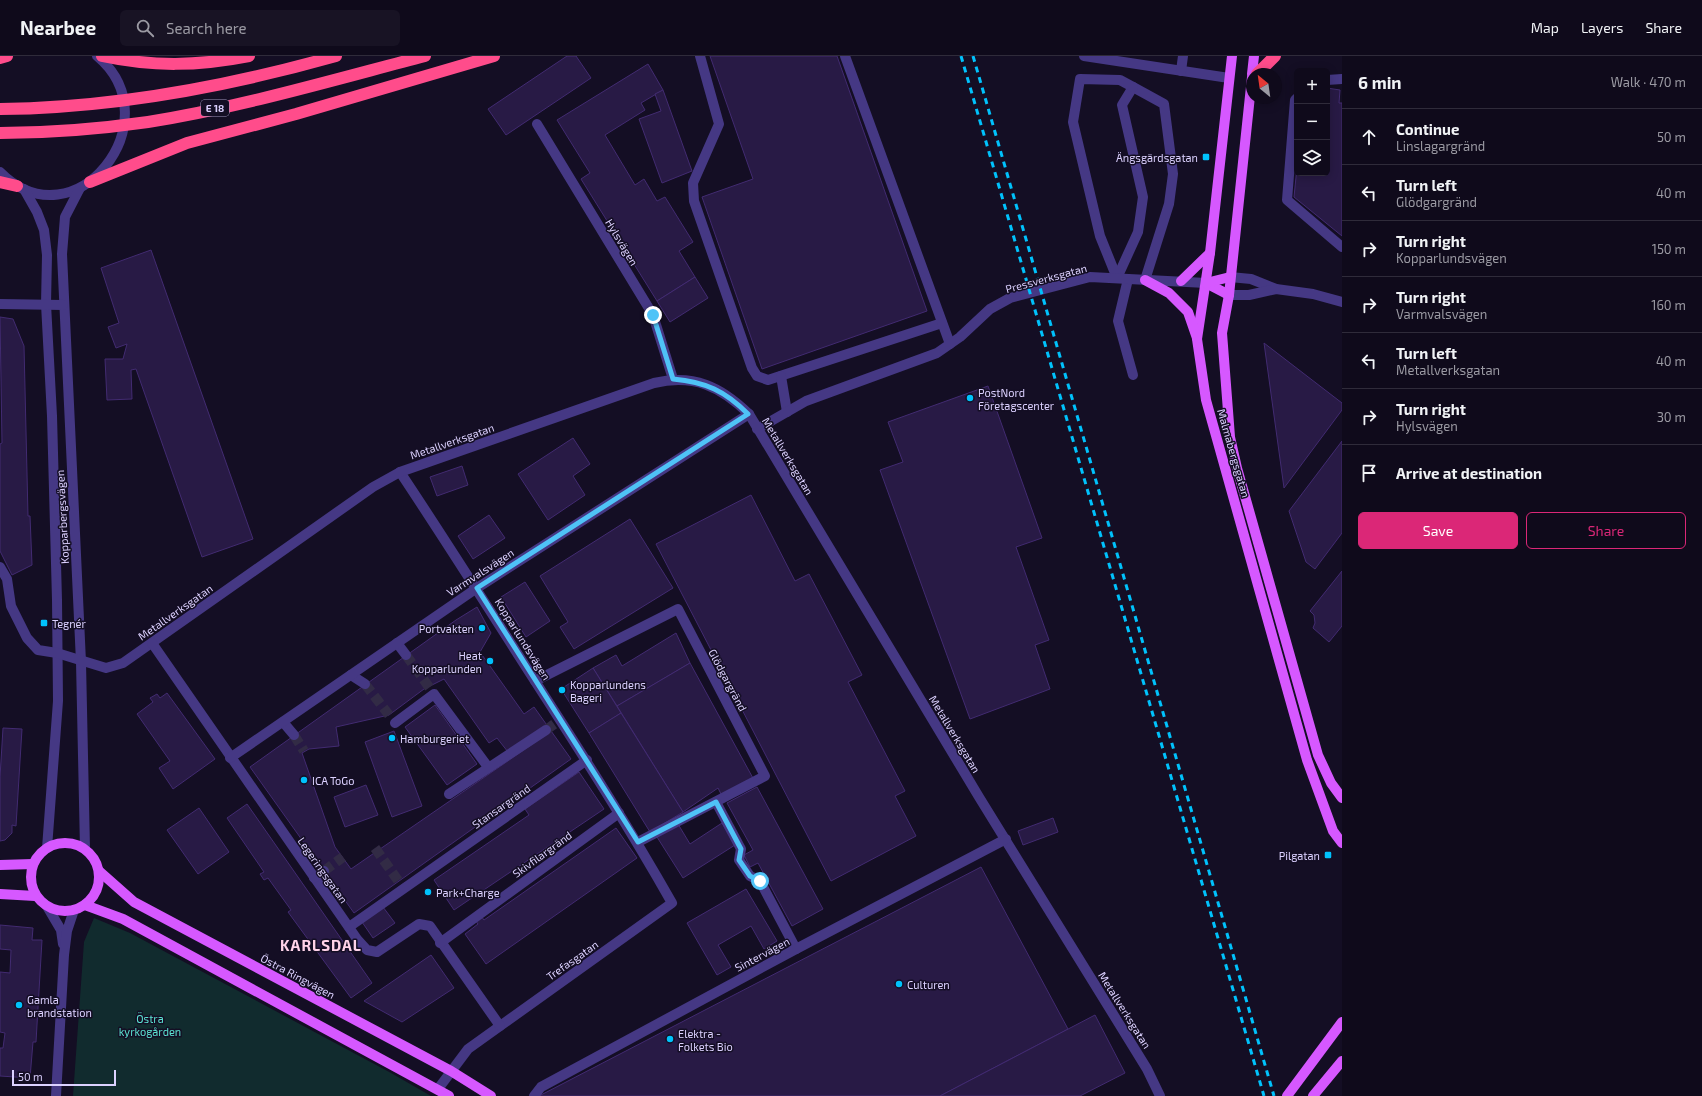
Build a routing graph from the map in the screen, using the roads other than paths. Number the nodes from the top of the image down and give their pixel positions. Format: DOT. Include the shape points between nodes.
graph roads {
  1 [pos="7,56"];
  2 [pos="98,56"];
  3 [pos="102,56"];
  4 [pos="249,56"];
  5 [pos="336,56"];
  6 [pos="424,56"];
  7 [pos="494,56"];
  8 [pos="700,56"];
  9 [pos="845,56"];
  10 [pos="1084,56"];
  11 [pos="1183,56"];
  12 [pos="1232,56"];
  13 [pos="1254,56"];
  14 [pos="1275,56"];
  15 [pos="0,58"];
  16 [pos="0,63"];
  17 [pos="1253,68"];
  18 [pos="1263,68"];
  19 [pos="1181,71"];
  20 [pos="1229,78"];
  21 [pos="1330,80"];
  22 [pos="1342,80"];
  23 [pos="1133,87"];
  24 [pos="1249,104"];
  25 [pos="1295,104"];
  26 [pos="0,109"];
  27 [pos="537,124"];
  28 [pos="0,133"];
  29 [pos="0,172"];
  30 [pos="0,182"];
  31 [pos="85,185"];
  32 [pos="20,187"];
  33 [pos="1342,246"];
  34 [pos="1210,253"];
  35 [pos="1230,277"];
  36 [pos="1117,278"];
  37 [pos="1128,279"];
  38 [pos="1145,280"];
  39 [pos="1181,282"];
  40 [pos="1206,283"];
  41 [pos="1276,289"];
  42 [pos="1229,295"];
  43 [pos="1342,302"];
  44 [pos="0,304"];
  45 [pos="46,304"];
  46 [pos="64,305"];
  47 [pos="942,323"];
  48 [pos="1197,339"];
  49 [pos="950,344"];
  50 [pos="1133,375"];
  51 [pos="781,376"];
  52 [pos="673,379"];
  53 [pos="787,412"];
  54 [pos="748,414"];
  55 [pos="757,429"];
  56 [pos="400,472"];
  57 [pos="0,568"];
  58 [pos="477,588"];
  59 [pos="152,643"];
  60 [pos="397,643"];
  61 [pos="58,653"];
  62 [pos="406,655"];
  63 [pos="81,662"];
  64 [pos="351,675"];
  65 [pos="535,681"];
  66 [pos="365,684"];
  67 [pos="282,722"];
  68 [pos="395,723"];
  69 [pos="546,730"];
  70 [pos="294,736"];
  71 [pos="230,758"];
  72 [pos="587,760"];
  73 [pos="488,767"];
  74 [pos="449,794"];
  75 [pos="1342,798"];
  76 [pos="716,802"];
  77 [pos="619,813"];
  78 [pos="1006,840"];
  79 [pos="638,842"];
  80 [pos="1342,843"];
  81 [pos="47,848"];
  82 [pos="85,849"];
  83 [pos="33,864"];
  84 [pos="0,865"];
  85 [pos="99,871"];
  86 [pos="324,871"];
  87 [pos="314,878"];
  88 [pos="0,894"];
  89 [pos="35,896"];
  90 [pos="85,905"];
  91 [pos="48,908"];
  92 [pos="74,910"];
  93 [pos="349,927"];
  94 [pos="440,943"];
  95 [pos="796,949"];
  96 [pos="64,956"];
  97 [pos="1342,1022"];
  98 [pos="500,1026"];
  99 [pos="1342,1061"];
  100 [pos="451,1071"];
  101 [pos="438,1089"];
  102 [pos="56,1096"];
  103 [pos="449,1096"];
  104 [pos="491,1096"];
  105 [pos="534,1096"];
  106 [pos="1160,1096"];
  107 [pos="1287,1096"];
  108 [pos="1313,1096"];
  1 -- 15 [label="highway"];
  1 -- 16 [label="street"];
  2 -- 31 [label="street, E 18" via="111,70 121,92 124,120 120,144 108,165"];
  3 -- 4 [label="highway" via="172,65"];
  5 -- 26 [label="highway, E 18" via="254,78 180,93 94,104"];
  6 -- 28 [label="highway, E 18" via="242,103 147,122 49,133"];
  7 -- 31 [label="highway, E 18" via="187,143"];
  8 -- 51 [label="street" via="719,124 693,183 694,202 752,368 757,376 768,380"];
  9 -- 47 [label="street"];
  10 -- 19 [label="street"];
  11 -- 19 [label="street"];
  12 -- 20 [label="main road, Malmabergsgatan"];
  13 -- 17 [label="main road"];
  14 -- 18 [label="highway"];
  19 -- 20 [label="street"];
  20 -- 34 [label="main road, Malmabergsgatan"];
  21 -- 22 [label="street"];
  23 -- 36 [label="street" via="1122,105 1143,197 1138,232"];
  23 -- 36 [label="street" via="1120,80 1080,79 1073,122 1100,236"];
  23 -- 38 [label="street" via="1164,104 1173,174 1170,204"];
  24 -- 35 [label="main road, Malmabergsgatan"];
  25 -- 33 [label="street" via="1287,200"];
  27 -- 52 [label="street, Hylsvägen" via="653,315"];
  29 -- 32 [label="street, E 18"];
  30 -- 32 [label="highway, E 18"];
  31 -- 32 [label="street, E 18" via="60,193 46,194"];
  31 -- 46 [label="street, Kopparbergsvägen" via="65,217 62,241"];
  32 -- 45 [label="street, Kopparbergsvägen" via="37,212 44,230 47,255"];
  34 -- 39 [label="main road"];
  34 -- 40 [label="main road, Malmabergsgatan"];
  35 -- 40 [label="main road"];
  35 -- 41 [label="street" via="1251,279"];
  35 -- 42 [label="main road, Malmabergsgatan"];
  36 -- 37 [label="street, Pressverksgatan"];
  36 -- 49 [label="street, Pressverksgatan" via="1090,277 1010,298 990,309"];
  37 -- 38 [label="street, Pressverksgatan"];
  37 -- 50 [label="street" via="1118,321"];
  38 -- 39 [label="street, Pressverksgatan"];
  38 -- 48 [label="main road" via="1169,293 1188,312"];
  39 -- 40 [label="street, Pressverksgatan"];
  40 -- 42 [label="main road"];
  40 -- 48 [label="main road, Malmabergsgatan"];
  41 -- 42 [label="street" via="1249,295"];
  41 -- 43 [label="street" via="1314,294"];
  42 -- 75 [label="main road, Malmabergsgatan" via="1222,333 1230,437 1318,755 1331,783"];
  44 -- 45 [label="street"];
  45 -- 46 [label="street"];
  45 -- 61 [label="street, Kopparbergsvägen" via="52,416"];
  46 -- 63 [label="street, Kopparbergsvägen"];
  47 -- 49 [label="street"];
  47 -- 51 [label="street"];
  48 -- 80 [label="main road, Malmabergsgatan" via="1206,400 1305,752 1333,831"];
  49 -- 53 [label="street, Pressverksgatan" via="938,353 806,401"];
  51 -- 53 [label="street"];
  52 -- 54 [label="street, Metallverksgatan" via="693,380 719,390 736,401"];
  52 -- 56 [label="street, Metallverksgatan" via="654,383"];
  53 -- 55 [label="street, Pressverksgatan"];
  54 -- 55 [label="street, Metallverksgatan"];
  54 -- 58 [label="street, Varmvalsvägen"];
  55 -- 78 [label="street, Metallverksgatan"];
  56 -- 58 [label="street, Kopparlundsvägen"];
  56 -- 59 [label="street, Metallverksgatan" via="373,487"];
  57 -- 61 [label="street, Metallverksgatan" via="6,580 11,606 27,638 38,650"];
  58 -- 60 [label="street, Varmvalsvägen"];
  58 -- 65 [label="street, Kopparlundsvägen"];
  59 -- 63 [label="street, Metallverksgatan" via="123,663 106,668"];
  59 -- 71 [label="street, Legeringsgatan"];
  60 -- 62 [label="street"];
  60 -- 64 [label="street, Varmvalsvägen"];
  61 -- 63 [label="street, Metallverksgatan"];
  61 -- 81 [label="street, Kopparbergsvägen" via="58,701"];
  63 -- 82 [label="street, Kopparbergsvägen"];
  64 -- 66 [label="street"];
  64 -- 67 [label="street, Varmvalsvägen"];
  65 -- 72 [label="street, Kopparlundsvägen"];
  65 -- 76 [label="street, Glödgargränd" via="678,609 765,776"];
  67 -- 70 [label="street"];
  67 -- 71 [label="street, Varmvalsvägen"];
  68 -- 73 [label="street" via="434,694"];
  69 -- 73 [label="street"];
  71 -- 87 [label="street, Legeringsgatan"];
  72 -- 77 [label="street, Kopparlundsvägen"];
  72 -- 93 [label="street, Stansargränd"];
  73 -- 74 [label="street"];
  76 -- 79 [label="street, Glödgargränd"];
  76 -- 95 [label="street" via="741,849 739,860 750,876 760,881"];
  77 -- 79 [label="street, Kopparlundsvägen"];
  77 -- 94 [label="street, Skivfilargränd"];
  78 -- 95 [label="street, Sintervägen"];
  78 -- 106 [label="street, Metallverksgatan" via="1147,1069"];
  79 -- 98 [label="street, Trefasgatan" via="672,903"];
  81 -- 82 [label="main road" via="64,843 75,844"];
  81 -- 83 [label="main road" via="38,855"];
  82 -- 85 [label="main road" via="94,859"];
  83 -- 84 [label="main road"];
  83 -- 89 [label="main road" via="31,883"];
  85 -- 90 [label="main road" via="99,884 94,896"];
  85 -- 100 [label="main road, Östra Ringvägen" via="134,902"];
  86 -- 87 [label="street"];
  87 -- 93 [label="street, Legeringsgatan"];
  88 -- 89 [label="main road"];
  89 -- 91 [label="main road"];
  90 -- 92 [label="main road"];
  90 -- 101 [label="main road" via="123,919"];
  91 -- 92 [label="main road" via="64,912"];
  91 -- 96 [label="street" via="61,930"];
  92 -- 96 [label="street"];
  93 -- 94 [label="street, Legeringsgatan" via="367,950 377,952 419,924 430,926"];
  94 -- 98 [label="street, Legeringsgatan"];
  95 -- 105 [label="street, Sintervägen" via="541,1087"];
  96 -- 102 [label="street"];
  97 -- 107 [label="main road"];
  98 -- 100 [label="street, Trefasgatan" via="468,1049"];
  99 -- 108 [label="main road"];
  100 -- 101 [label="street, Trefasgatan"];
  100 -- 104 [label="main road, Östra Ringvägen"];
  101 -- 103 [label="main road"];
}
